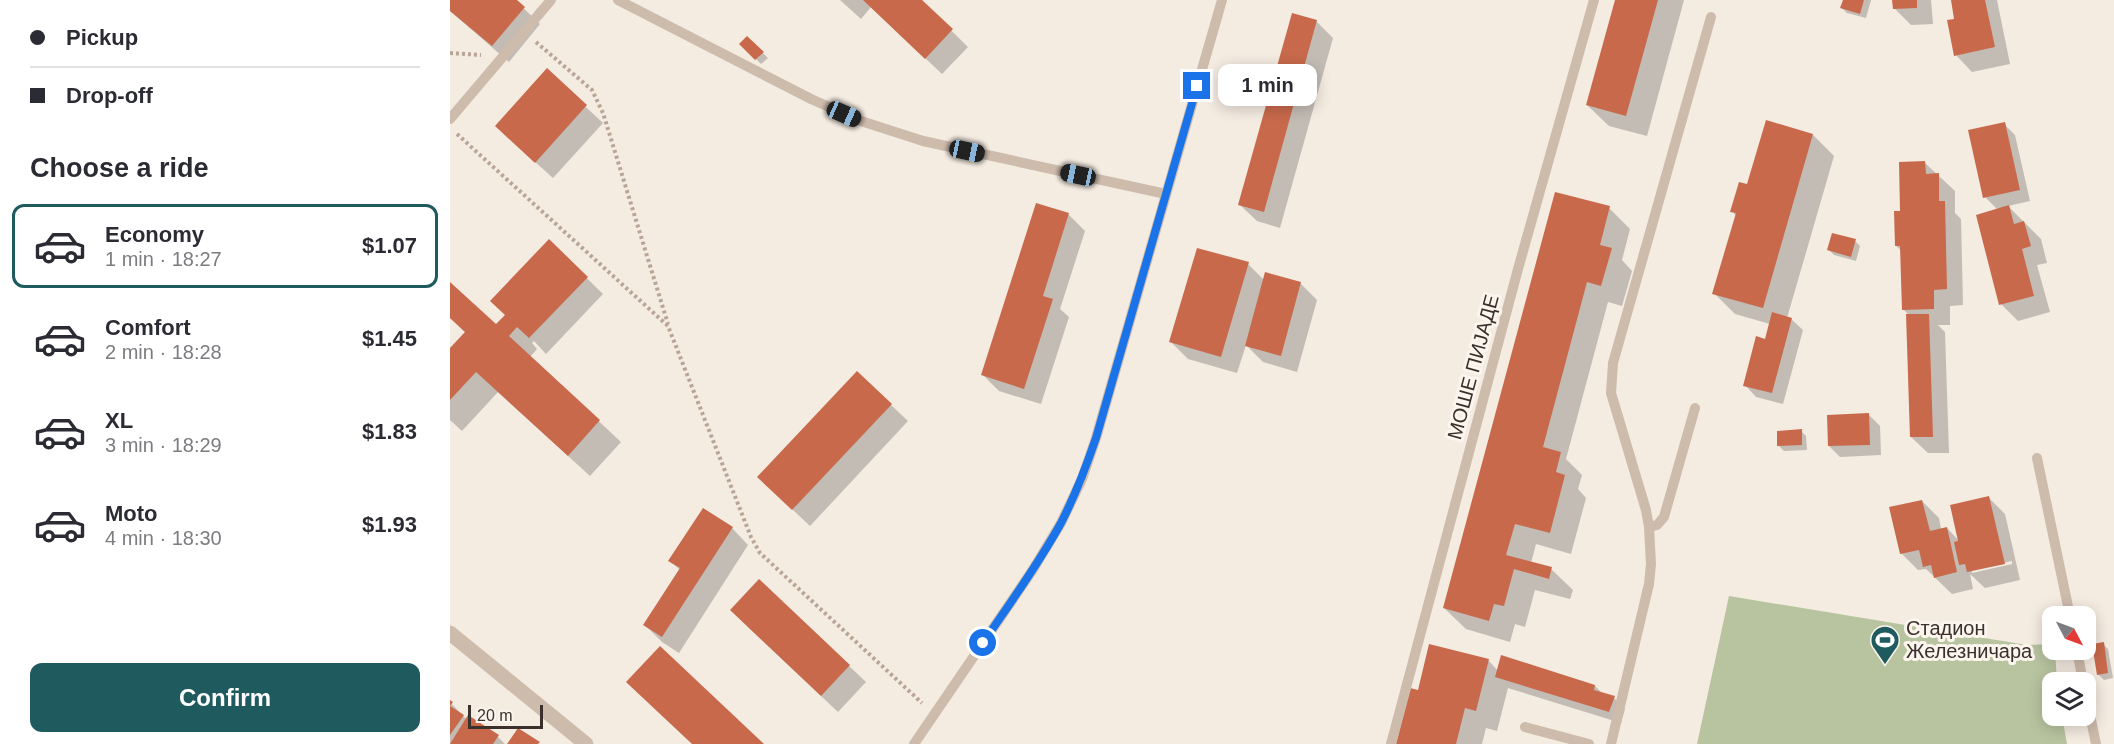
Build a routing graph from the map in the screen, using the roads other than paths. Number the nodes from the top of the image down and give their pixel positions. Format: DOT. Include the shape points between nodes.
graph roads {
  1 [pos="551,0"];
  2 [pos="618,0"];
  3 [pos="1222,0"];
  4 [pos="1594,0"];
  5 [pos="1711,17"];
  6 [pos="450,119"];
  7 [pos="1166,194"];
  8 [pos="1695,408"];
  9 [pos="2037,458"];
  10 [pos="1649,527"];
  11 [pos="2068,606"];
  12 [pos="450,633"];
  13 [pos="2092,726"];
  14 [pos="1525,727"];
  15 [pos="586,744"];
  16 [pos="914,744"];
  17 [pos="1391,744"];
  18 [pos="1588,744"];
  19 [pos="1611,744"];
  20 [pos="2096,744"];
  1 -- 6 [label="lane"];
  2 -- 7 [label="lane" via="861,121 923,141"];
  3 -- 7 [label="lane"];
  4 -- 17 [label="lane, МОШЕ ПИЈАДЕ"];
  5 -- 10 [label="lane" via="1613,363 1611,393"];
  7 -- 16 [label="lane" via="1082,479 1032,571"];
  8 -- 10 [label="lane" via="1664,517"];
  9 -- 11 [label="lane"];
  10 -- 19 [label="lane" via="1648,584"];
  12 -- 15 [label="street"];
  13 -- 20 [label="lane"];
  14 -- 18 [label="lane"];
}
